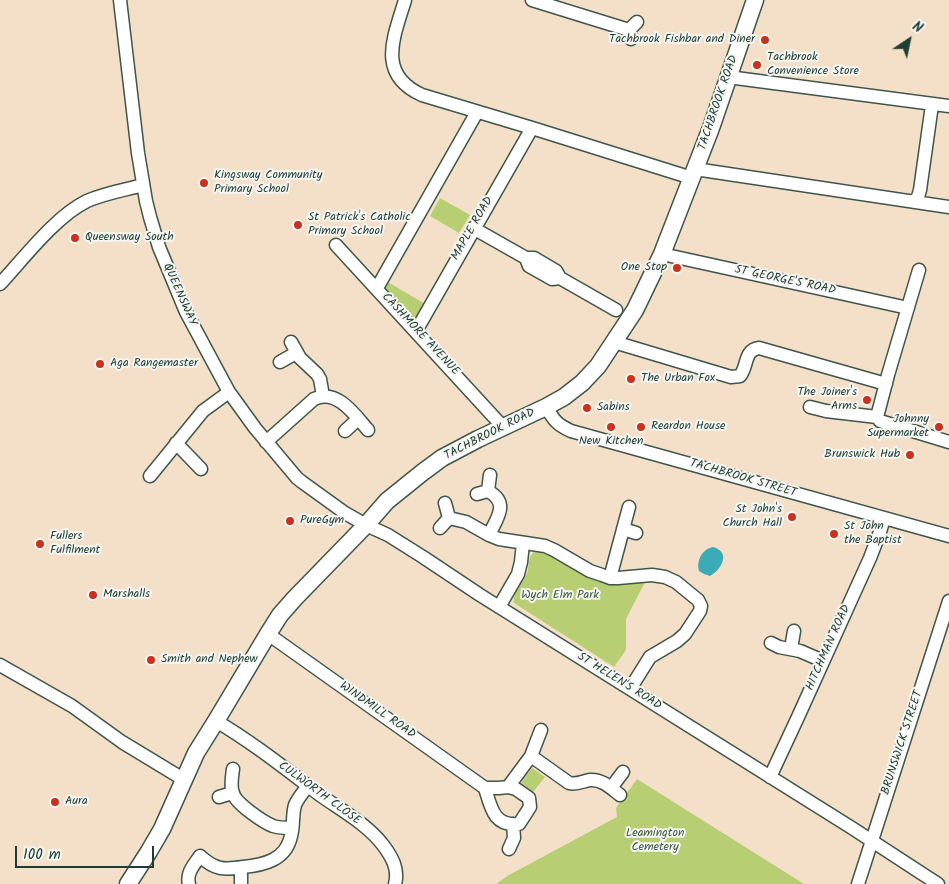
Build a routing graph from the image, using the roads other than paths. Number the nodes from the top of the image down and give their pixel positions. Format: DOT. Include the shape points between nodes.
graph roads {
  1 [pos="120,0"];
  2 [pos="405,0"];
  3 [pos="532,0"];
  4 [pos="755,0"];
  5 [pos="552,3"];
  6 [pos="633,30"];
  7 [pos="728,77"];
  8 [pos="932,104"];
  9 [pos="949,106"];
  10 [pos="477,112"];
  11 [pos="532,128"];
  12 [pos="694,174"];
  13 [pos="143,185"];
  14 [pos="914,201"];
  15 [pos="949,206"];
  16 [pos="474,228"];
  17 [pos="336,245"];
  18 [pos="662,254"];
  19 [pos="919,270"];
  20 [pos="0,284"];
  21 [pos="377,288"];
  22 [pos="908,308"];
  23 [pos="616,310"];
  24 [pos="416,331"];
  25 [pos="614,342"];
  26 [pos="280,362"];
  27 [pos="886,384"];
  28 [pos="229,392"];
  29 [pos="323,396"];
  30 [pos="810,406"];
  31 [pos="546,407"];
  32 [pos="877,417"];
  33 [pos="358,420"];
  34 [pos="503,427"];
  35 [pos="368,430"];
  36 [pos="345,431"];
  37 [pos="266,442"];
  38 [pos="949,442"];
  39 [pos="176,444"];
  40 [pos="201,469"];
  41 [pos="490,475"];
  42 [pos="150,476"];
  43 [pos="445,503"];
  44 [pos="629,507"];
  45 [pos="449,518"];
  46 [pos="884,518"];
  47 [pos="366,525"];
  48 [pos="440,528"];
  49 [pos="489,535"];
  50 [pos="949,536"];
  51 [pos="523,543"];
  52 [pos="610,578"];
  53 [pos="949,601"];
  54 [pos="499,607"];
  55 [pos="946,621"];
  56 [pos="794,631"];
  57 [pos="268,634"];
  58 [pos="771,644"];
  59 [pos="791,649"];
  60 [pos="823,661"];
  61 [pos="0,665"];
  62 [pos="630,689"];
  63 [pos="216,721"];
  64 [pos="541,730"];
  65 [pos="530,756"];
  66 [pos="233,769"];
  67 [pos="623,772"];
  68 [pos="770,777"];
  69 [pos="183,779"];
  70 [pos="308,786"];
  71 [pos="508,787"];
  72 [pos="485,788"];
  73 [pos="232,793"];
  74 [pos="219,796"];
  75 [pos="514,824"];
  76 [pos="292,828"];
  77 [pos="872,841"];
  78 [pos="509,849"];
  79 [pos="241,868"];
  80 [pos="128,884"];
  81 [pos="189,884"];
  82 [pos="241,884"];
  83 [pos="395,884"];
  84 [pos="858,884"];
  85 [pos="938,884"];
  1 -- 13 [label="street, QUEENSWAY"];
  2 -- 10 [label="street" via="392,49 393,65 400,78 422,95"];
  3 -- 5 [label="street"];
  4 -- 7 [label="main road, TACHBROOK ROAD"];
  5 -- 6 [label="street"];
  7 -- 8 [label="street"];
  7 -- 12 [label="main road, TACHBROOK ROAD"];
  8 -- 9 [label="street"];
  8 -- 14 [label="street" via="920,190"];
  10 -- 11 [label="street"];
  10 -- 21 [label="street"];
  11 -- 12 [label="street"];
  11 -- 16 [label="street, MAPLE ROAD"];
  12 -- 14 [label="street"];
  12 -- 18 [label="main road, TACHBROOK ROAD"];
  13 -- 20 [label="street" via="91,200 70,212"];
  13 -- 28 [label="street, QUEENSWAY" via="170,276"];
  14 -- 15 [label="street"];
  16 -- 23 [label="street" via="526,258 534,258 556,271 560,278"];
  16 -- 24 [label="street, MAPLE ROAD"];
  17 -- 21 [label="street, CASHMORE AVENUE"];
  18 -- 22 [label="street, ST GEORGE'S ROAD"];
  18 -- 25 [label="main road, TACHBROOK ROAD" via="635,310"];
  19 -- 22 [label="street"];
  21 -- 24 [label="street, CASHMORE AVENUE"];
  22 -- 27 [label="street"];
  24 -- 34 [label="street, CASHMORE AVENUE"];
  25 -- 27 [label="street" via="734,378 743,373 750,353 759,348"];
  25 -- 31 [label="main road, TACHBROOK ROAD" via="582,383"];
  26 -- 29 [label="street" via="293,347 320,379"];
  27 -- 32 [label="street"];
  28 -- 37 [label="street, QUEENSWAY"];
  28 -- 39 [label="street" via="207,407"];
  29 -- 33 [label="street" via="336,398"];
  29 -- 37 [label="street" via="314,399"];
  30 -- 32 [label="street"];
  31 -- 34 [label="main road, TACHBROOK ROAD"];
  31 -- 46 [label="street, TACHBROOK STREET" via="555,422 571,431"];
  32 -- 38 [label="street" via="880,421"];
  33 -- 35 [label="street"];
  33 -- 36 [label="street"];
  34 -- 47 [label="main road, TACHBROOK ROAD" via="438,461 389,499"];
  37 -- 47 [label="street, QUEENSWAY" via="302,482"];
  39 -- 40 [label="street"];
  39 -- 42 [label="street"];
  41 -- 49 [label="street" via="482,493 498,498 501,508"];
  43 -- 45 [label="street"];
  44 -- 52 [label="street" via="629,531"];
  45 -- 48 [label="street"];
  45 -- 49 [label="street" via="466,522"];
  46 -- 50 [label="street, TACHBROOK STREET"];
  46 -- 60 [label="street, HITCHMAN ROAD" via="870,558"];
  47 -- 54 [label="street, ST HELEN'S ROAD" via="396,540"];
  47 -- 57 [label="main road, TACHBROOK ROAD" via="295,598"];
  49 -- 51 [label="street"];
  51 -- 52 [label="street" via="545,546 590,571"];
  51 -- 54 [label="street" via="518,574"];
  52 -- 62 [label="street" via="652,575 665,578 676,582 701,606 684,635 650,657"];
  53 -- 55 [label="street, BRUNSWICK STREET"];
  54 -- 62 [label="street, ST HELEN'S ROAD"];
  55 -- 77 [label="street, BRUNSWICK STREET"];
  56 -- 59 [label="street"];
  57 -- 63 [label="main road, TACHBROOK ROAD"];
  57 -- 72 [label="street, WINDMILL ROAD"];
  58 -- 59 [label="street"];
  59 -- 60 [label="street"];
  60 -- 68 [label="street, HITCHMAN ROAD"];
  61 -- 69 [label="street" via="72,706 122,742"];
  62 -- 68 [label="street, ST HELEN'S ROAD"];
  63 -- 69 [label="main road, TACHBROOK ROAD"];
  63 -- 70 [label="street, CULWORTH CLOSE"];
  64 -- 65 [label="street"];
  65 -- 67 [label="street" via="569,783 594,780 616,791"];
  65 -- 71 [label="street"];
  66 -- 73 [label="street"];
  68 -- 77 [label="street, ST HELEN'S ROAD"];
  69 -- 80 [label="main road, TACHBROOK ROAD" via="162,829"];
  70 -- 76 [label="street" via="295,806"];
  70 -- 83 [label="street, CULWORTH CLOSE" via="376,837 394,861"];
  71 -- 72 [label="street"];
  71 -- 75 [label="street" via="529,798 530,807 519,824"];
  72 -- 75 [label="street" via="493,814 508,825"];
  73 -- 74 [label="street"];
  73 -- 76 [label="street" via="240,804 268,823"];
  75 -- 78 [label="street" via="514,838"];
  76 -- 79 [label="street" via="288,846 280,856 266,864"];
  77 -- 84 [label="street, BRUNSWICK STREET"];
  77 -- 85 [label="street, ST HELEN'S ROAD"];
  79 -- 81 [label="street" via="210,865 203,852 190,871"];
  79 -- 82 [label="street"];
}
